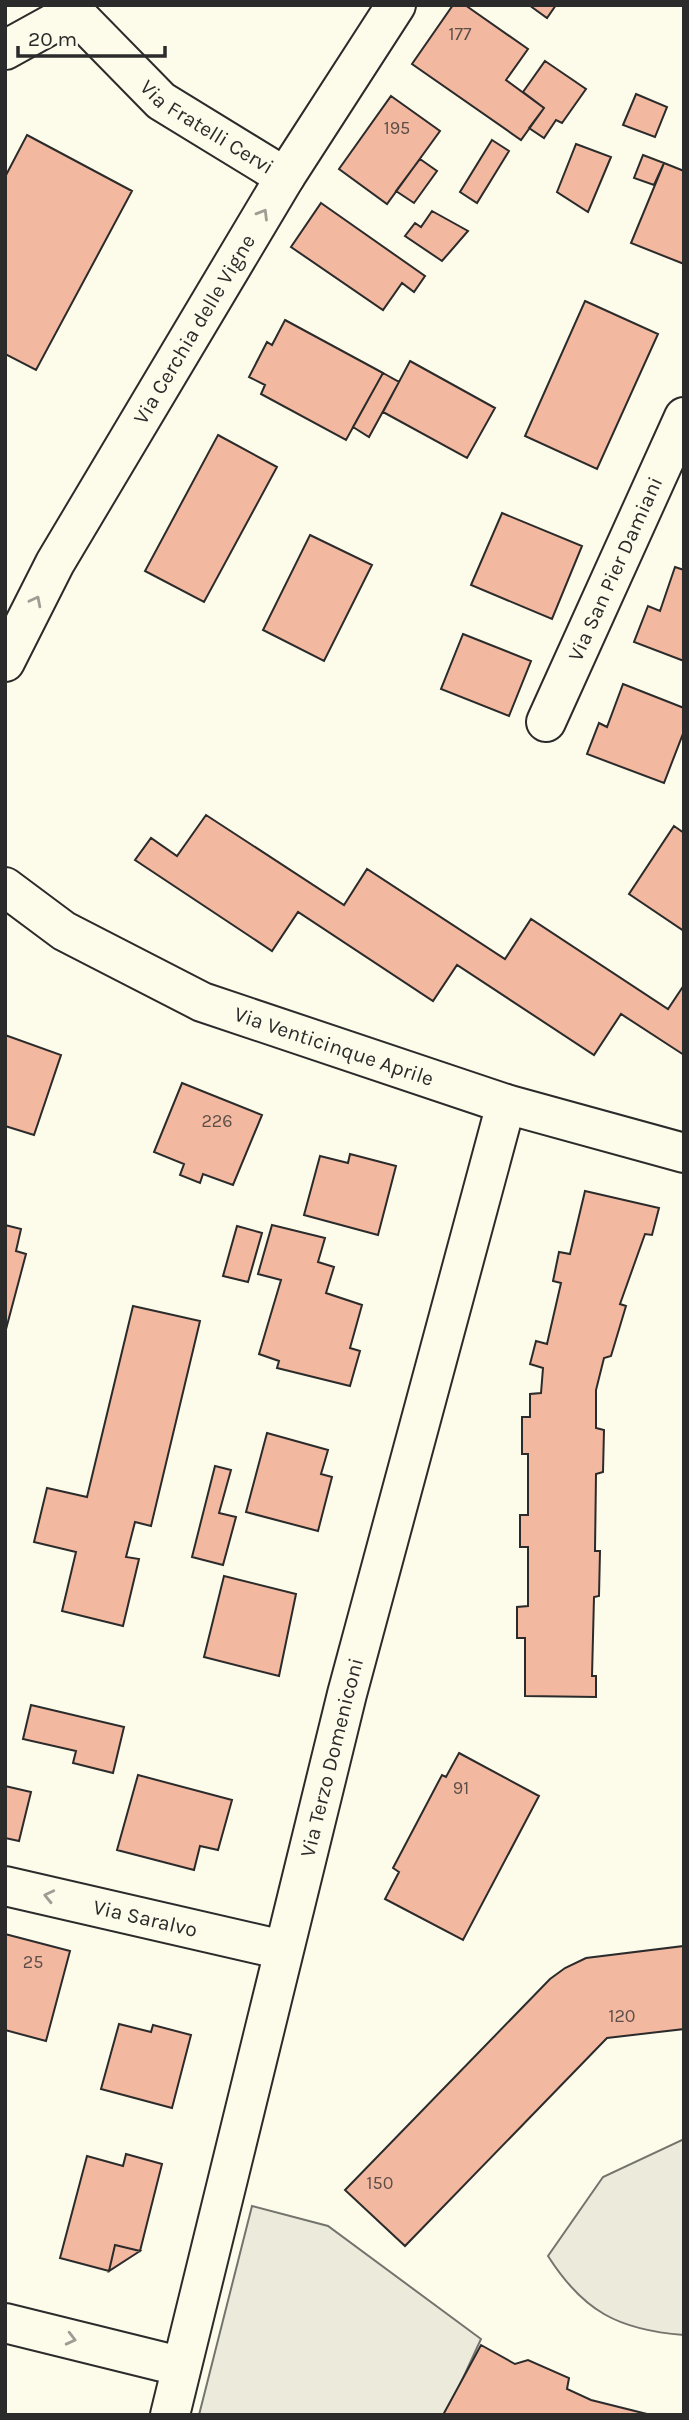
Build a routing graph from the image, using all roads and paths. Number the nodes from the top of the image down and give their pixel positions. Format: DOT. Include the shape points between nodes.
graph roads {
  1 [pos="396,5"];
  2 [pos="70,9"];
  3 [pos="5,50"];
  4 [pos="285,177"];
  5 [pos="684,417"];
  6 [pos="5,662"];
  7 [pos="546,722"];
  8 [pos="5,887"];
  9 [pos="506,1104"];
  10 [pos="684,1153"];
  11 [pos="5,1886"];
  12 [pos="283,1950"];
  13 [pos="5,2323"];
  14 [pos="179,2366"];
  15 [pos="170,2415"];
  1 -- 4 [label="street, Via Cerchia delle Vigne"];
  2 -- 3 [label="street, Via Fratelli Cervi"];
  2 -- 4 [label="street, Via Fratelli Cervi" via="161,101"];
  6 -- 4 [label="street, Via Cerchia delle Vigne, one-way" via="55,563"];
  5 -- 7 [label="street, Via San Pier Damiani"];
  8 -- 9 [label="street, Via Venticinque Aprile" via="64,931 202,1002"];
  9 -- 10 [label="street, Via Venticinque Aprile"];
  9 -- 12 [label="street, Via Terzo Domeniconi"];
  12 -- 11 [label="street, Via Saralvo, one-way"];
  12 -- 14 [label="street, Via Terzo Domeniconi"];
  13 -- 14 [label="street, one-way"];
  14 -- 15 [label="street, Via Terzo Domeniconi"];
}
